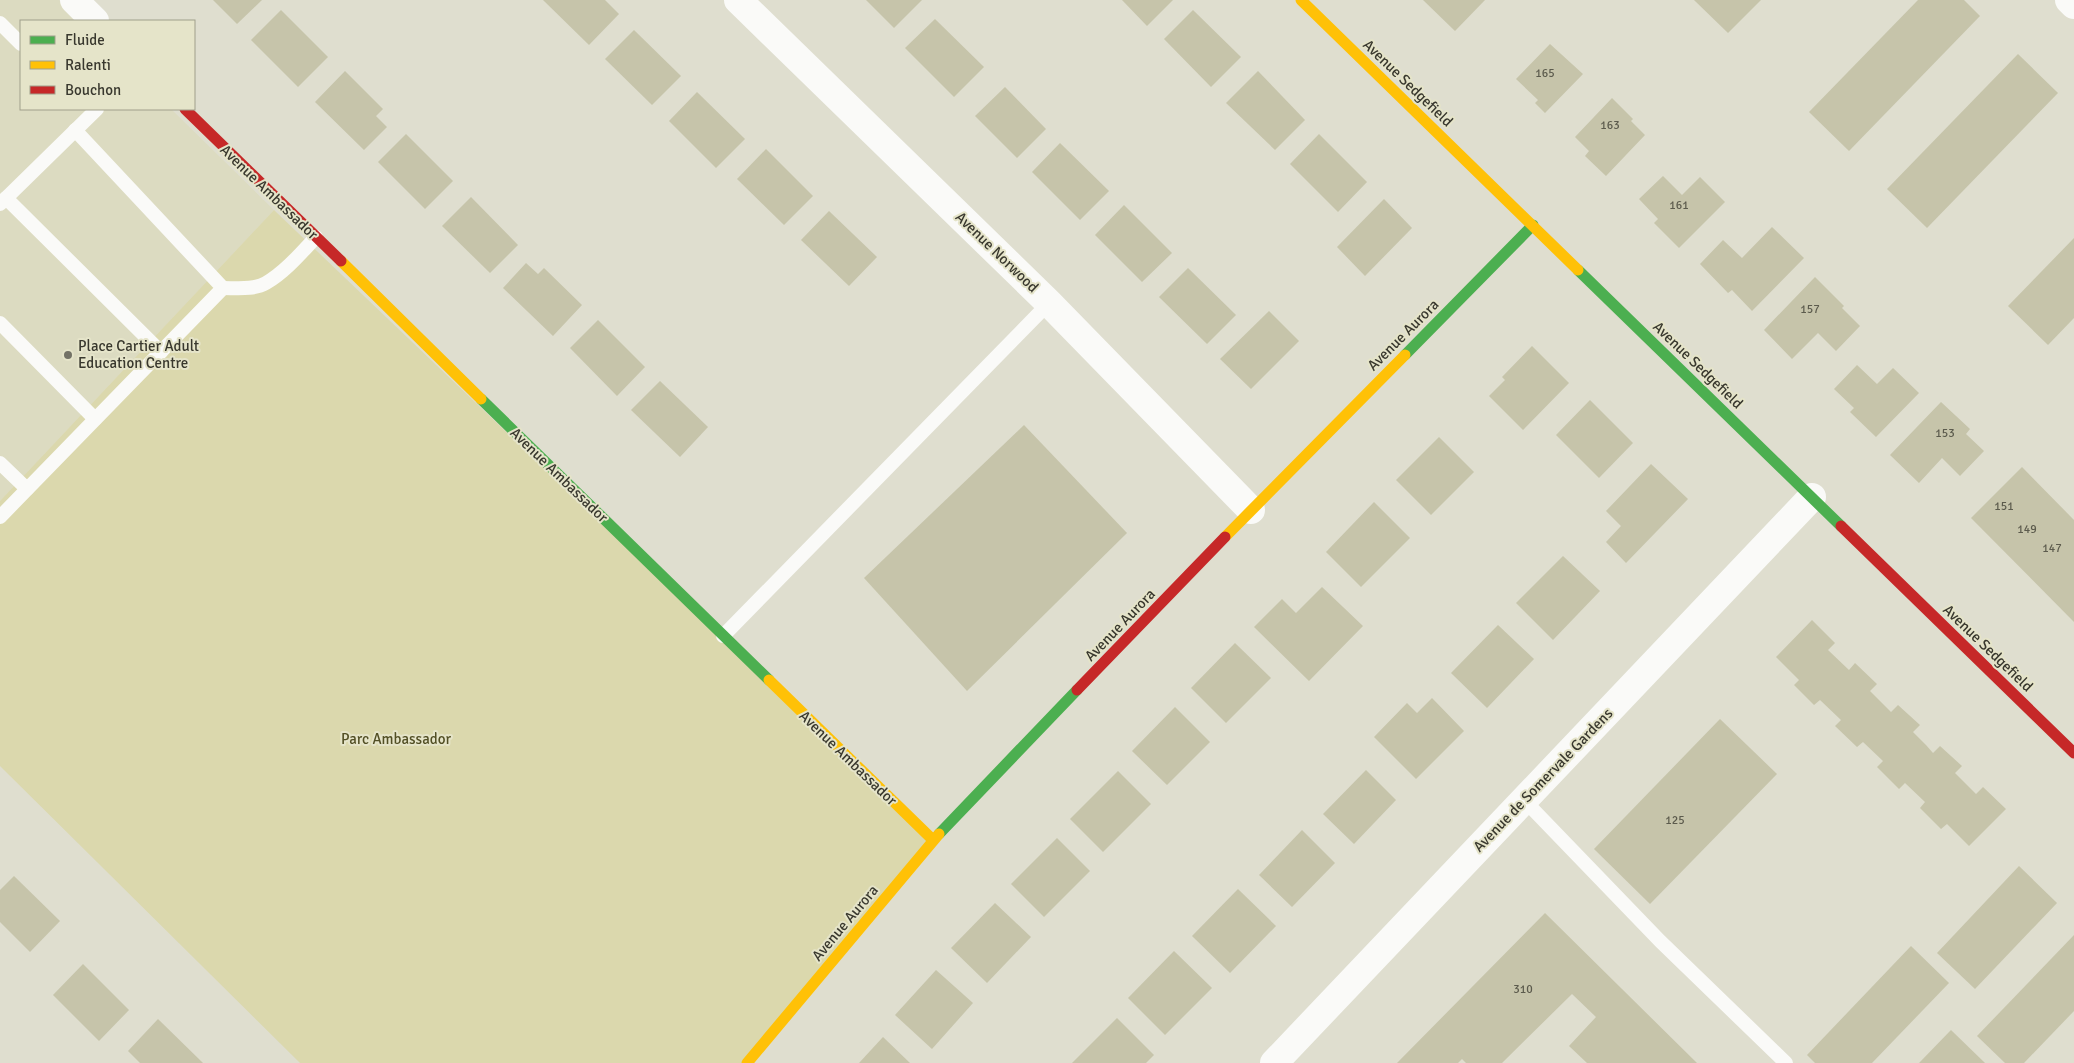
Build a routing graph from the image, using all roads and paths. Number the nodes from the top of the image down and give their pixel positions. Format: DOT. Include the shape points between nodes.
graph roads {
  1 [pos="74,0"];
  2 [pos="738,0"];
  3 [pos="1301,0"];
  4 [pos="2068,0"];
  5 [pos="2074,5"];
  6 [pos="94,20"];
  7 [pos="0,23"];
  8 [pos="20,43"];
  9 [pos="186,110"];
  10 [pos="91,111"];
  11 [pos="75,130"];
  12 [pos="3,201"];
  13 [pos="1533,225"];
  14 [pos="316,238"];
  15 [pos="223,288"];
  16 [pos="1049,303"];
  17 [pos="0,323"];
  18 [pos="161,352"];
  19 [pos="95,419"];
  20 [pos="0,463"];
  21 [pos="28,489"];
  22 [pos="1812,497"];
  23 [pos="1251,510"];
  24 [pos="0,517"];
  25 [pos="723,636"];
  26 [pos="2074,753"];
  27 [pos="1524,800"];
  28 [pos="933,840"];
  29 [pos="747,1063"];
  30 [pos="1274,1063"];
  31 [pos="1786,1063"];
  1 -- 6 [label="street"];
  2 -- 16 [label="street, Avenue Norwood"];
  3 -- 13 [label="street, Avenue Sedgefield"];
  4 -- 5 [label="street"];
  7 -- 8 [label="lane"];
  9 -- 14 [label="street, Avenue Ambassador"];
  10 -- 11 [label="lane"];
  11 -- 12 [label="lane"];
  11 -- 15 [label="lane"];
  12 -- 18 [label="lane"];
  13 -- 22 [label="street, Avenue Sedgefield"];
  13 -- 23 [label="street, Avenue Aurora"];
  14 -- 15 [label="lane" via="266,284"];
  14 -- 25 [label="street, Avenue Ambassador"];
  15 -- 18 [label="lane"];
  16 -- 23 [label="street, Avenue Norwood"];
  16 -- 25 [label="lane"];
  17 -- 19 [label="lane"];
  18 -- 19 [label="lane"];
  19 -- 21 [label="lane"];
  20 -- 21 [label="lane"];
  21 -- 24 [label="lane"];
  22 -- 26 [label="street, Avenue Sedgefield"];
  22 -- 27 [label="street, Avenue de Somervale Gardens"];
  23 -- 28 [label="street, Avenue Aurora"];
  25 -- 28 [label="street, Avenue Ambassador"];
  27 -- 30 [label="street, Avenue de Somervale Gardens"];
  27 -- 31 [label="lane" via="1660,941"];
  28 -- 29 [label="street, Avenue Aurora"];
}
